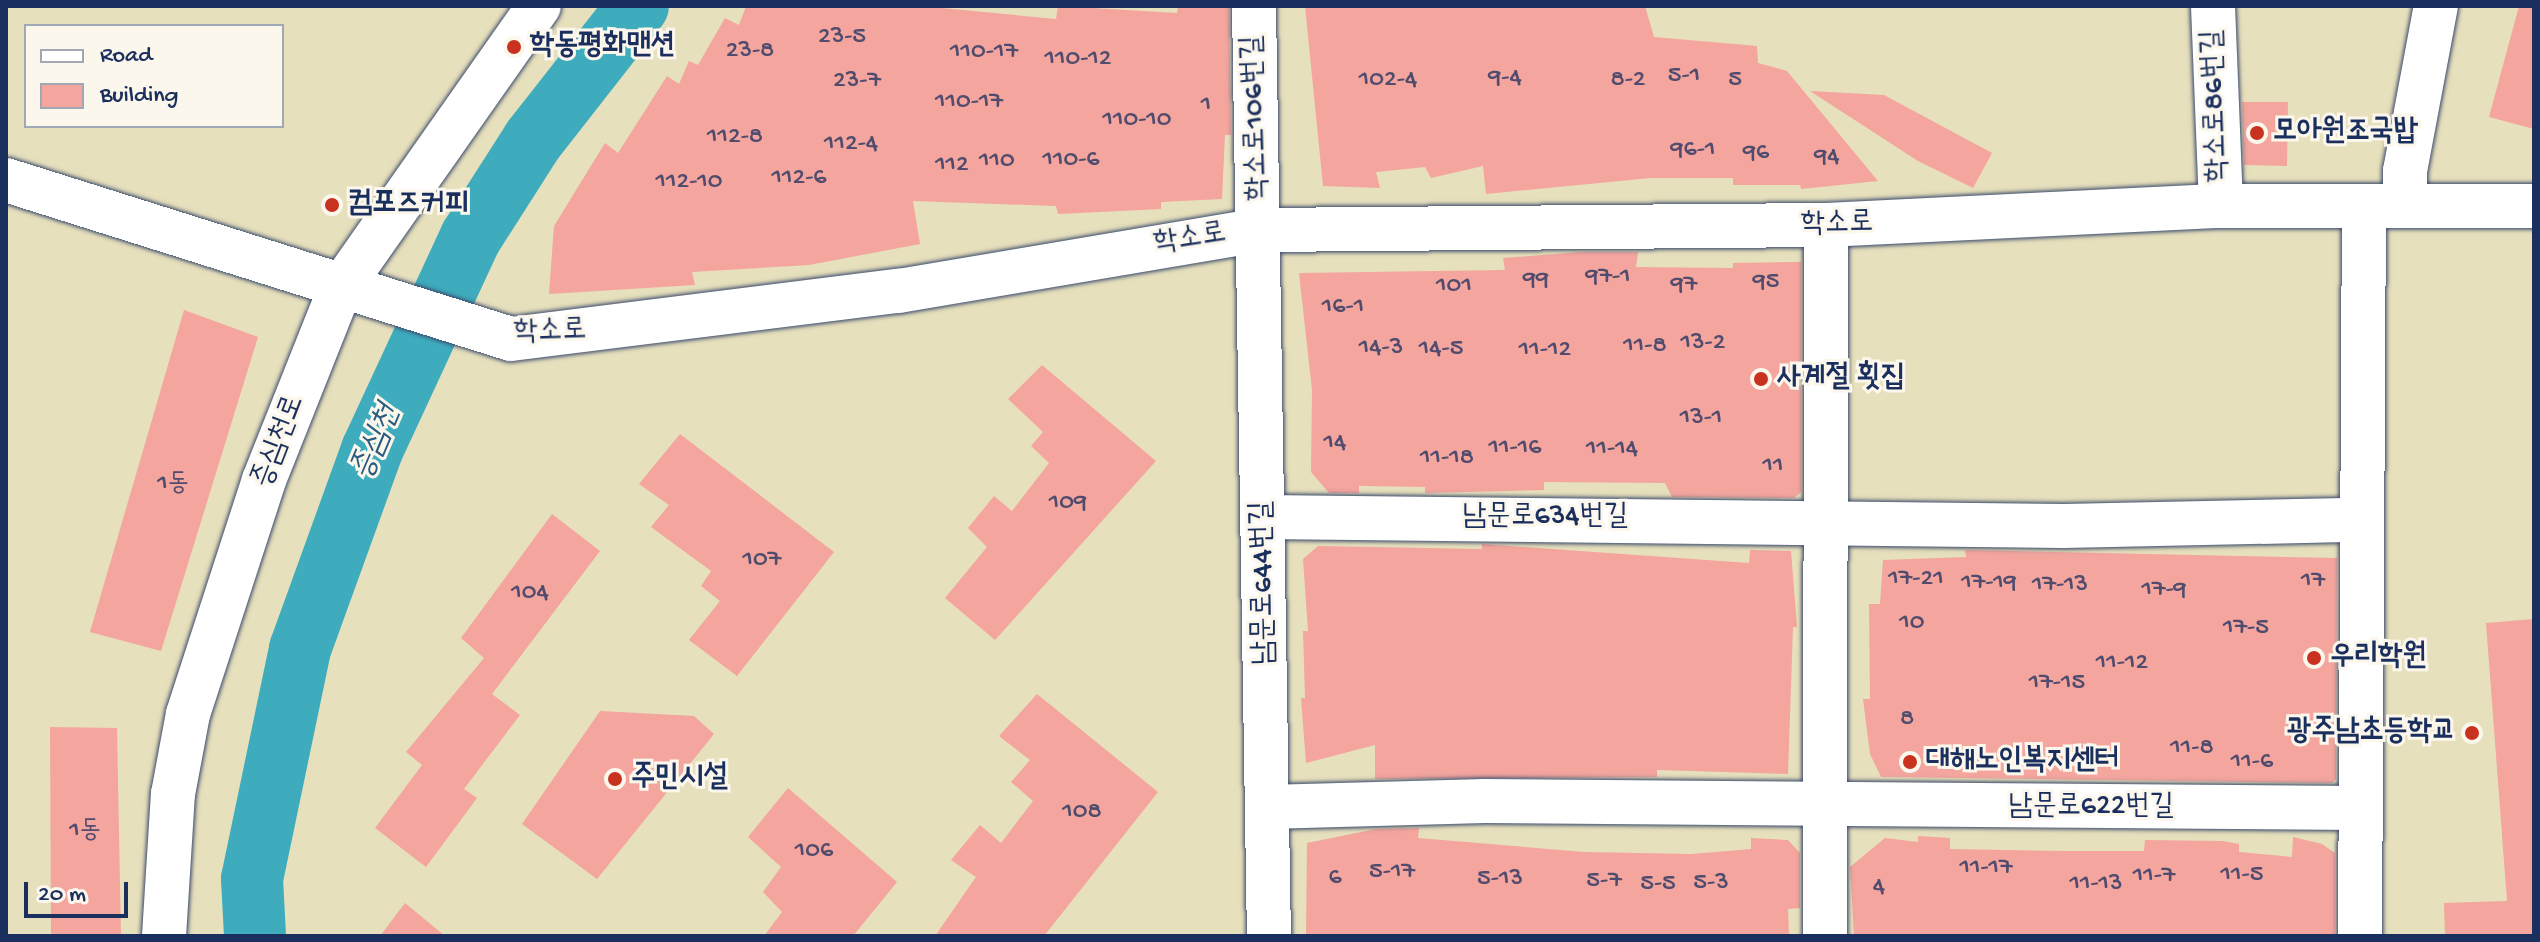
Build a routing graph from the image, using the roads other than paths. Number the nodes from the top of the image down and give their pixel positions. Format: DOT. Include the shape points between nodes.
graph roads {
  1 [pos="539,6"];
  2 [pos="1254,6"];
  3 [pos="2213,6"];
  4 [pos="2436,6"];
  5 [pos="6,180"];
  6 [pos="2221,206"];
  7 [pos="2384,206"];
  8 [pos="2534,206"];
  9 [pos="1826,225"];
  10 [pos="1261,230"];
  11 [pos="340,289"];
  12 [pos="1264,517"];
  13 [pos="1826,519"];
  14 [pos="2358,520"];
  15 [pos="1267,807"];
  16 [pos="1825,807"];
  17 [pos="2358,808"];
  18 [pos="164,936"];
  19 [pos="1269,936"];
  20 [pos="1825,936"];
  21 [pos="2360,936"];
  1 -- 11 [label="street, 증심천로"];
  2 -- 10 [label="street, 학소로106번길"];
  3 -- 6 [label="street, 학소로86번길"];
  4 -- 7 [label="street" via="2405,171"];
  5 -- 11 [label="street, 학소로"];
  6 -- 7 [label="street, 학소로"];
  6 -- 9 [label="street, 학소로"];
  7 -- 8 [label="street, 학소로"];
  7 -- 14 [label="street"];
  9 -- 10 [label="street, 학소로"];
  9 -- 13 [label="street"];
  10 -- 11 [label="street, 학소로" via="899,291 511,339"];
  10 -- 12 [label="street, 남문로644번길"];
  11 -- 18 [label="street, 증심천로" via="264,480 188,714 173,794"];
  12 -- 13 [label="street, 남문로634번길"];
  12 -- 15 [label="street, 남문로644번길"];
  13 -- 14 [label="street" via="2064,526"];
  13 -- 16 [label="street"];
  14 -- 17 [label="street"];
  15 -- 16 [label="street" via="1485,801"];
  15 -- 19 [label="street, 남문로644번길"];
  16 -- 17 [label="street, 남문로622번길"];
  16 -- 20 [label="street"];
  17 -- 21 [label="street"];
}
